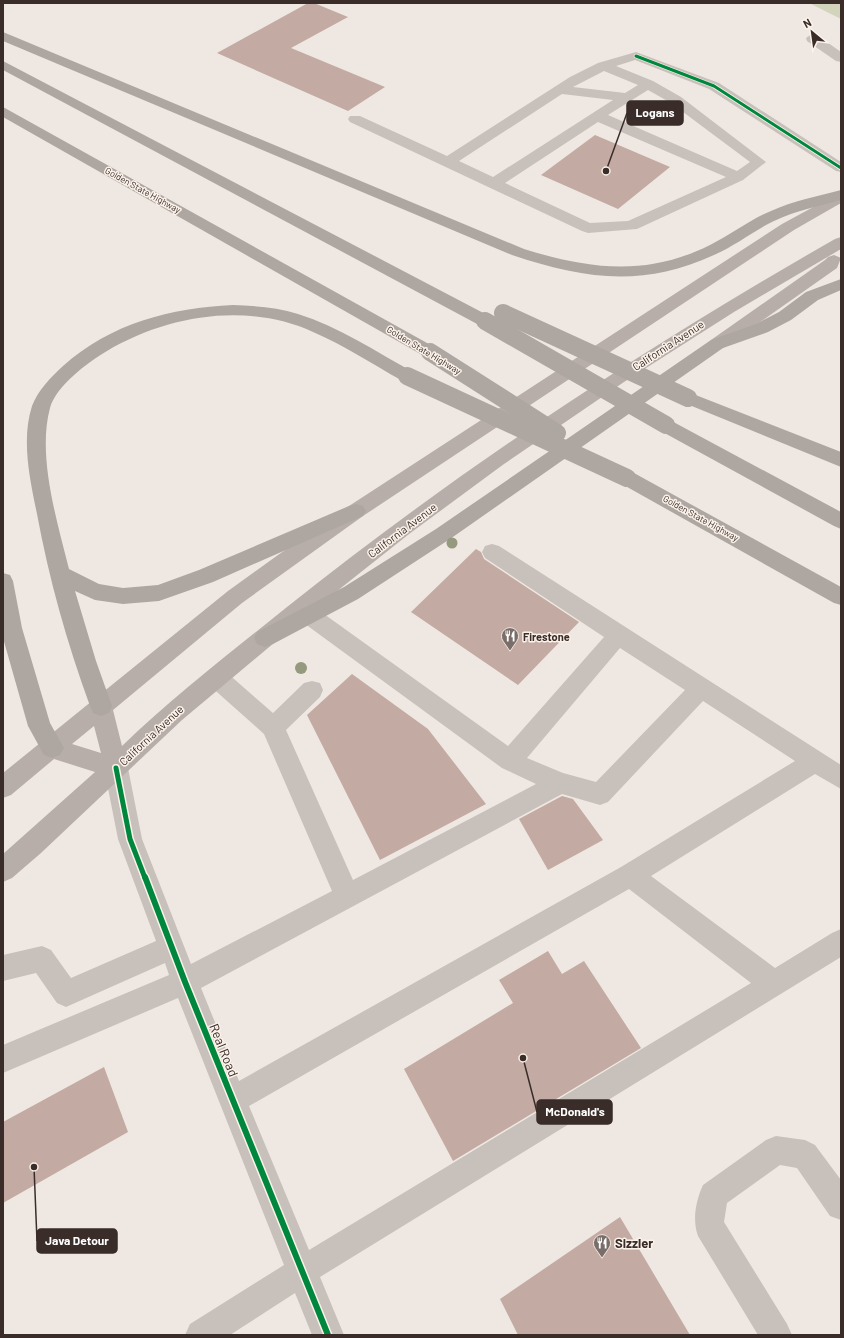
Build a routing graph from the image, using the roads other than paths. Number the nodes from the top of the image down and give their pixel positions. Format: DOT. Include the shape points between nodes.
graph roads {
  1 [pos="4,36"];
  2 [pos="812,38"];
  3 [pos="841,58"];
  4 [pos="3,64"];
  5 [pos="603,66"];
  6 [pos="648,84"];
  7 [pos="560,90"];
  8 [pos="627,97"];
  9 [pos="3,111"];
  10 [pos="598,116"];
  11 [pos="355,119"];
  12 [pos="448,162"];
  13 [pos="841,168"];
  14 [pos="738,177"];
  15 [pos="493,184"];
  16 [pos="841,196"];
  17 [pos="841,242"];
  18 [pos="841,251"];
  19 [pos="369,258"];
  20 [pos="841,284"];
  21 [pos="717,344"];
  22 [pos="841,460"];
  23 [pos="627,478"];
  24 [pos="356,511"];
  25 [pos="841,521"];
  26 [pos="492,552"];
  27 [pos="59,573"];
  28 [pos="3,581"];
  29 [pos="841,597"];
  30 [pos="309,615"];
  31 [pos="618,635"];
  32 [pos="265,638"];
  33 [pos="216,678"];
  34 [pos="701,688"];
  35 [pos="312,690"];
  36 [pos="101,706"];
  37 [pos="273,727"];
  38 [pos="52,748"];
  39 [pos="510,761"];
  40 [pos="816,761"];
  41 [pos="116,768"];
  42 [pos="841,778"];
  43 [pos="560,783"];
  44 [pos="3,787"];
  45 [pos="3,870"];
  46 [pos="630,875"];
  47 [pos="347,896"];
  48 [pos="841,942"];
  49 [pos="172,947"];
  50 [pos="3,968"];
  51 [pos="185,982"];
  52 [pos="774,984"];
  53 [pos="3,1059"];
  54 [pos="233,1100"];
  55 [pos="841,1205"];
  56 [pos="302,1271"];
  57 [pos="201,1335"];
  58 [pos="328,1335"];
  59 [pos="776,1335"];
  1 -- 16 [label="highway" via="518,252 575,269 613,272 676,264 706,253 788,209"];
  2 -- 3 [label="street"];
  4 -- 19 [label="highway"];
  5 -- 6 [label="street"];
  5 -- 7 [label="street"];
  5 -- 13 [label="street" via="636,56 714,86"];
  6 -- 8 [label="street"];
  6 -- 14 [label="street" via="676,100 759,162"];
  7 -- 8 [label="street"];
  7 -- 12 [label="street"];
  8 -- 10 [label="street"];
  9 -- 23 [label="highway, Golden State Highway, bridge" via="430,352"];
  10 -- 14 [label="street"];
  10 -- 15 [label="street"];
  11 -- 12 [label="street"];
  12 -- 15 [label="street"];
  14 -- 15 [label="street" via="631,226 588,228"];
  16 -- 24 [label="main road" via="776,235 471,438"];
  17 -- 32 [label="main road, California Avenue" via="746,296 544,426 372,552"];
  18 -- 21 [label="main road" via="831,264"];
  19 -- 22 [label="highway, bridge" via="503,313 688,398"];
  19 -- 25 [label="highway, bridge"];
  20 -- 21 [label="highway" via="812,296 786,316 762,328"];
  21 -- 30 [label="highway" via="443,534 351,593"];
  23 -- 27 [label="highway, bridge" via="407,376 318,327 261,312 224,310 190,314 129,331 104,344 79,361 56,383 41,405 37,432 38,474"];
  23 -- 29 [label="highway, Golden State Highway"];
  24 -- 27 [label="highway" via="206,576 159,592 123,596 95,592"];
  24 -- 36 [label="main road" via="235,598"];
  26 -- 31 [label="street"];
  27 -- 36 [label="highway" via="86,667"];
  28 -- 38 [label="highway" via="11,628 39,726"];
  30 -- 32 [label="highway"];
  30 -- 39 [label="street"];
  31 -- 34 [label="street"];
  31 -- 39 [label="street"];
  32 -- 33 [label="main road, California Avenue"];
  33 -- 37 [label="street"];
  33 -- 41 [label="main road, California Avenue"];
  34 -- 40 [label="street"];
  34 -- 43 [label="street" via="600,794"];
  35 -- 37 [label="street"];
  36 -- 38 [label="main road"];
  36 -- 41 [label="main road"];
  37 -- 47 [label="street"];
  38 -- 41 [label="main road"];
  38 -- 44 [label="main road"];
  39 -- 43 [label="street"];
  40 -- 42 [label="street"];
  40 -- 46 [label="street"];
  41 -- 45 [label="main road, California Avenue"];
  41 -- 49 [label="street, Real Road" via="130,839"];
  43 -- 47 [label="street"];
  46 -- 52 [label="street"];
  46 -- 54 [label="street"];
  47 -- 51 [label="street"];
  48 -- 52 [label="street"];
  49 -- 50 [label="street" via="66,994 42,960"];
  49 -- 51 [label="street, Real Road"];
  51 -- 53 [label="street"];
  51 -- 54 [label="street, Real Road"];
  52 -- 56 [label="street"];
  54 -- 56 [label="street, Real Road"];
  55 -- 59 [label="street" via="805,1155 776,1150 713,1195 710,1225"];
  56 -- 57 [label="street"];
  56 -- 58 [label="street, Real Road"];
}
